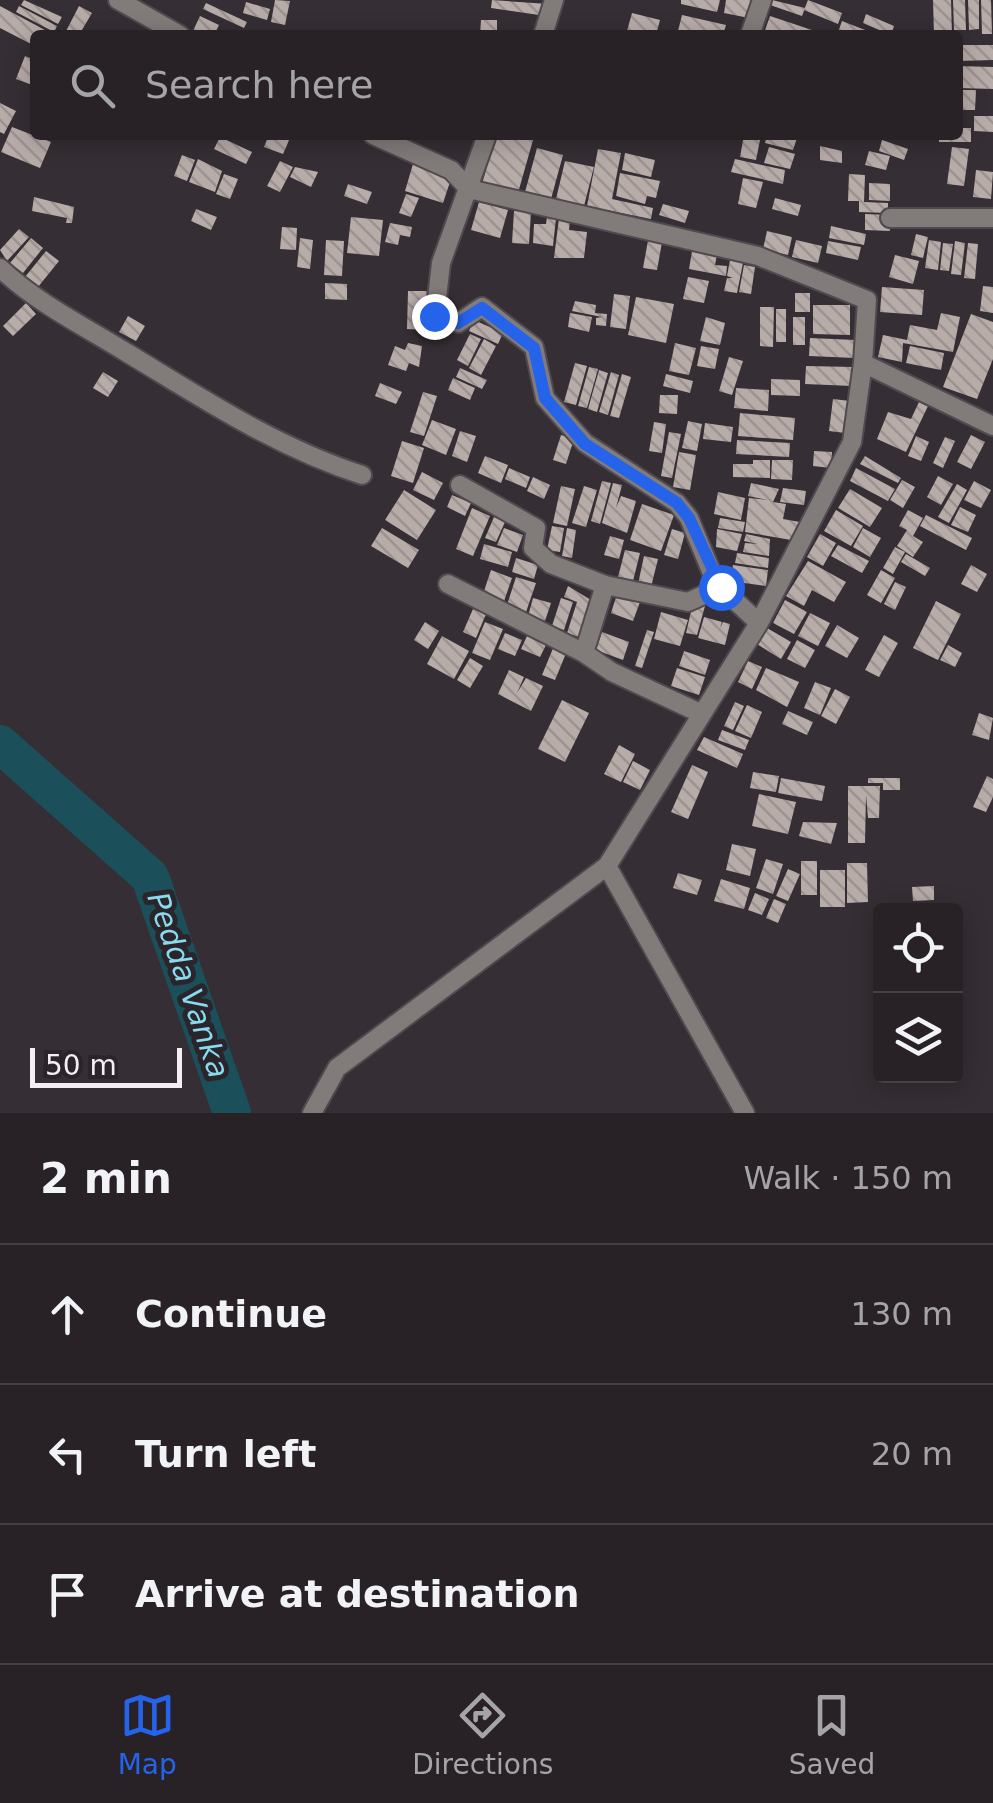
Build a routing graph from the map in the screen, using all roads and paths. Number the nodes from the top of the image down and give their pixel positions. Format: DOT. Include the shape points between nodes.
graph roads {
  1 [pos="118,0"];
  2 [pos="554,0"];
  3 [pos="762,0"];
  4 [pos="171,30"];
  5 [pos="545,30"];
  6 [pos="752,30"];
  7 [pos="384,140"];
  8 [pos="485,140"];
  9 [pos="469,189"];
  10 [pos="890,218"];
  11 [pos="993,218"];
  12 [pos="0,268"];
  13 [pos="863,363"];
  14 [pos="993,426"];
  15 [pos="362,476"];
  16 [pos="460,484"];
  17 [pos="448,584"];
  18 [pos="605,584"];
  19 [pos="721,587"];
  20 [pos="760,623"];
  21 [pos="584,653"];
  22 [pos="702,714"];
  23 [pos="607,866"];
  24 [pos="312,1113"];
  25 [pos="745,1113"];
  1 -- 4 [label="street"];
  2 -- 5 [label="street"];
  3 -- 6 [label="street"];
  7 -- 9 [label="street" via="451,170"];
  8 -- 9 [label="street"];
  9 -- 13 [label="street" via="758,256 867,300"];
  9 -- 19 [label="street" via="441,263 434,316 458,323 482,308 534,348 545,398 585,444 677,503"];
  10 -- 11 [label="street"];
  12 -- 15 [label="street" via="30,296 232,419 308,458"];
  13 -- 14 [label="street"];
  13 -- 20 [label="street" via="852,442"];
  16 -- 18 [label="street" via="536,528 533,548 551,564"];
  17 -- 21 [label="street"];
  18 -- 19 [label="street" via="688,602"];
  18 -- 21 [label="street"];
  19 -- 20 [label="street"];
  20 -- 22 [label="street"];
  21 -- 22 [label="street"];
  22 -- 23 [label="street"];
  23 -- 24 [label="street" via="338,1068"];
  23 -- 25 [label="street"];
}
